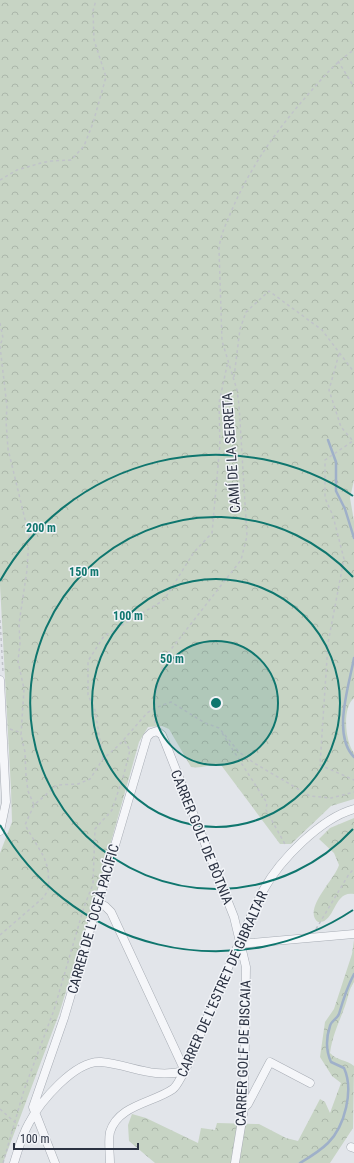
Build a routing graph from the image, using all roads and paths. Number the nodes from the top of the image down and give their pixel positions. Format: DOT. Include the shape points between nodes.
graph roads {
  1 [pos="96,0"];
  2 [pos="354,50"];
  3 [pos="338,61"];
  4 [pos="354,87"];
  5 [pos="0,180"];
  6 [pos="0,323"];
  7 [pos="0,345"];
  8 [pos="340,354"];
  9 [pos="228,360"];
  10 [pos="354,372"];
  11 [pos="234,379"];
  12 [pos="0,680"];
  13 [pos="1,708"];
  14 [pos="156,708"];
  15 [pos="219,728"];
  16 [pos="3,729"];
  17 [pos="157,731"];
  18 [pos="21,735"];
  19 [pos="124,740"];
  20 [pos="103,759"];
  21 [pos="354,780"];
  22 [pos="354,792"];
  23 [pos="34,805"];
  24 [pos="354,810"];
  25 [pos="0,831"];
  26 [pos="291,854"];
  27 [pos="354,869"];
  28 [pos="98,905"];
  29 [pos="352,934"];
  30 [pos="0,935"];
  31 [pos="311,938"];
  32 [pos="240,944"];
  33 [pos="185,1071"];
  34 [pos="310,1083"];
  35 [pos="244,1108"];
  36 [pos="0,1109"];
  37 [pos="34,1113"];
  38 [pos="25,1131"];
  39 [pos="3,1163"];
  40 [pos="14,1163"];
  41 [pos="55,1163"];
  42 [pos="110,1163"];
  43 [pos="235,1163"];
  1 -- 5 [label="path" via="93,11 94,40 106,77 84,146 71,160 51,160 17,170"];
  2 -- 3 [label="path, CAMÍ DE LA SERRETA"];
  3 -- 4 [label="path"];
  3 -- 9 [label="path, CAMÍ DE LA SERRETA" via="291,113 264,149 238,196 220,238 222,341"];
  6 -- 7 [label="path" via="3,338"];
  7 -- 18 [label="path" via="7,407 8,449 29,536 19,624 18,661 24,689"];
  8 -- 10 [label="path"];
  8 -- 11 [label="path" via="322,330 269,290 246,312 240,330"];
  8 -- 21 [label="path" via="329,390 341,427 353,441 325,460 325,498 333,516 344,559 328,643 320,765"];
  9 -- 11 [label="path, CAMÍ DE LA SERRETA"];
  9 -- 20 [label="path" via="219,403 220,444 212,533 194,552 164,600 104,636 88,661 88,695 95,710"];
  11 -- 14 [label="path, CAMÍ DE LA SERRETA" via="239,405 247,536 241,560 165,657 155,696"];
  12 -- 13 [label="street"];
  13 -- 16 [label="street"];
  14 -- 15 [label="path" via="171,702 205,723"];
  14 -- 17 [label="path, CAMÍ DE LA SERRETA"];
  14 -- 19 [label="path" via="141,720"];
  15 -- 22 [label="path" via="239,752 310,796 331,798"];
  15 -- 26 [label="path" via="267,803 266,810"];
  16 -- 18 [label="path" via="13,729"];
  16 -- 25 [label="street" via="6,802"];
  17 -- 28 [label="street, CARRER DE L'OCEÀ PACÍFIC" via="148,734"];
  17 -- 32 [label="street, CARRER GOLF DE BÒTNIA" via="165,742 231,910"];
  18 -- 23 [label="path" via="28,791"];
  19 -- 20 [label="path"];
  19 -- 39 [label="path" via="130,750 112,810 94,829 93,884 54,1010 24,1090"];
  20 -- 23 [label="path" via="90,779 78,784 57,785"];
  23 -- 30 [label="path" via="25,825 44,857 48,869 49,888 44,897"];
  24 -- 26 [label="street, CARRER DE L'ESTRET DE GIBRALTAR" via="342,813 322,826"];
  26 -- 32 [label="street, CARRER DE L'ESTRET DE GIBRALTAR" via="265,888"];
  27 -- 31 [label="path"];
  28 -- 33 [label="street" via="109,908 115,919"];
  28 -- 37 [label="street, CARRER DE L'OCEÀ PACÍFIC" via="64,1018 33,1107"];
  29 -- 31 [label="street"];
  31 -- 32 [label="street"];
  32 -- 33 [label="street, CARRER DE L'ESTRET DE GIBRALTAR"];
  32 -- 35 [label="street, CARRER GOLF DE BISCAIA" via="246,977"];
  33 -- 37 [label="street" via="151,1074 99,1062 69,1075"];
  33 -- 42 [label="street, CARRER DE L'ESTRET DE GIBRALTAR" via="174,1088 137,1105 118,1118 111,1130"];
  34 -- 35 [label="street" via="270,1062"];
  35 -- 43 [label="street, CARRER GOLF DE BISCAIA"];
  36 -- 38 [label="path"];
  37 -- 38 [label="street"];
  37 -- 41 [label="street"];
  38 -- 40 [label="street"];
}
